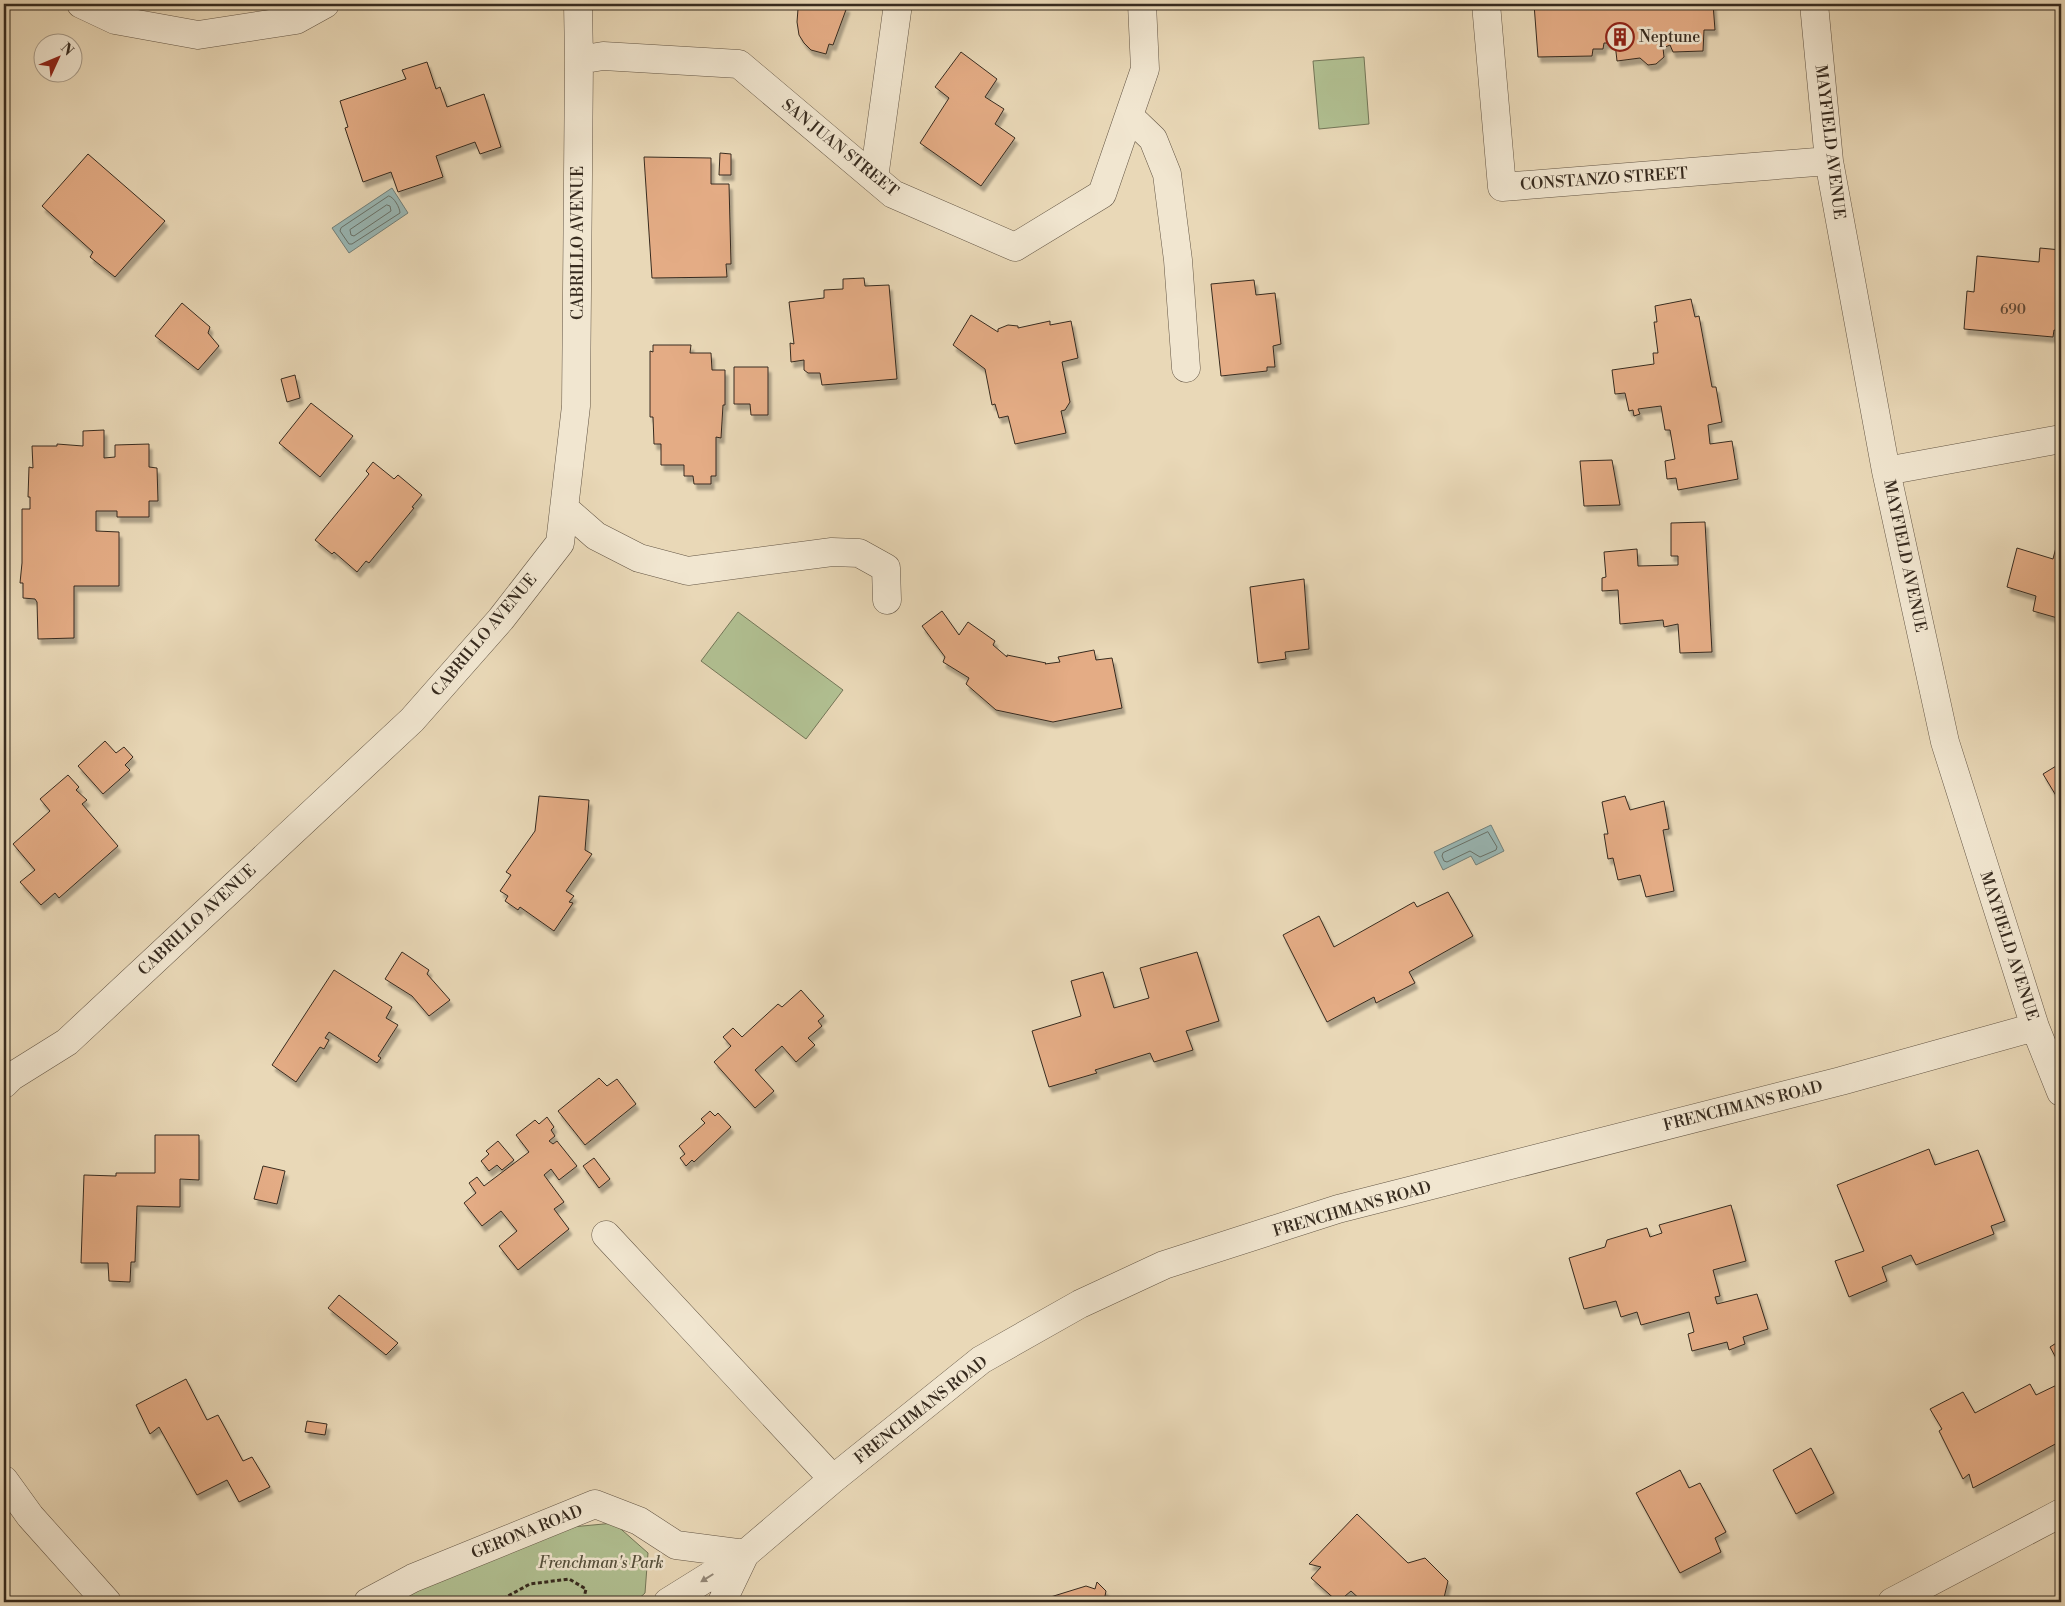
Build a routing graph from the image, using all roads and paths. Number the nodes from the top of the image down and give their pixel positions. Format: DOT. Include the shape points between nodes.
graph roads {
  1 [pos="81,4"];
  2 [pos="325,4"];
  3 [pos="578,4"];
  4 [pos="898,4"];
  5 [pos="1142,4"];
  6 [pos="1486,4"];
  7 [pos="1814,4"];
  8 [pos="579,60"];
  9 [pos="1129,116"];
  10 [pos="1829,162"];
  11 [pos="874,178"];
  12 [pos="1186,368"];
  13 [pos="2061,439"];
  14 [pos="1886,471"];
  15 [pos="564,508"];
  16 [pos="887,600"];
  17 [pos="2035,1027"];
  18 [pos="6,1078"];
  19 [pos="2061,1092"];
  20 [pos="606,1235"];
  21 [pos="833,1479"];
  22 [pos="4,1480"];
  23 [pos="2061,1513"];
  24 [pos="745,1554"];
  25 [pos="108,1602"];
  26 [pos="368,1602"];
  27 [pos="497,1602"];
  28 [pos="583,1602"];
  29 [pos="668,1602"];
  30 [pos="722,1602"];
  31 [pos="1892,1602"];
  1 -- 2 [label="street" via="115,20 198,35 296,20"];
  3 -- 8 [label="street, CABRILLO AVENUE"];
  4 -- 11 [label="street"];
  5 -- 9 [label="street, SAN JUAN STREET" via="1145,69"];
  6 -- 10 [label="street, CONSTANZO STREET" via="1502,187"];
  7 -- 10 [label="street, MAYFIELD AVENUE"];
  8 -- 11 [label="street, SAN JUAN STREET" via="603,56 739,64"];
  8 -- 15 [label="street, CABRILLO AVENUE" via="576,406"];
  9 -- 11 [label="street, SAN JUAN STREET" via="1102,194 1015,247 893,194"];
  9 -- 12 [label="street" via="1153,139 1167,174 1178,260"];
  10 -- 14 [label="street, MAYFIELD AVENUE"];
  13 -- 14 [label="street"];
  14 -- 17 [label="street, MAYFIELD AVENUE" via="1945,742"];
  15 -- 16 [label="street" via="596,536 639,558 688,571 832,552 858,553 886,568"];
  15 -- 18 [label="street, CABRILLO AVENUE" via="560,543 501,620 412,720 66,1042"];
  17 -- 19 [label="street, MAYFIELD AVENUE"];
  17 -- 21 [label="street, FRENCHMANS ROAD" via="1841,1081 1338,1209 1164,1265 1080,1304 981,1360"];
  20 -- 21 [label="street"];
  21 -- 24 [label="street, FRENCHMANS ROAD"];
  22 -- 25 [label="street" via="30,1516"];
  23 -- 31 [label="street"];
  24 -- 26 [label="street, GERONA ROAD" via="676,1545 639,1521 595,1504 413,1578"];
  24 -- 29 [label="street, FRENCHMANS ROAD, one-way"];
  24 -- 30 [label="street, FRENCHMANS ROAD"];
  27 -- 28 [label="path" via="530,1584 569,1579 586,1588"];
}
